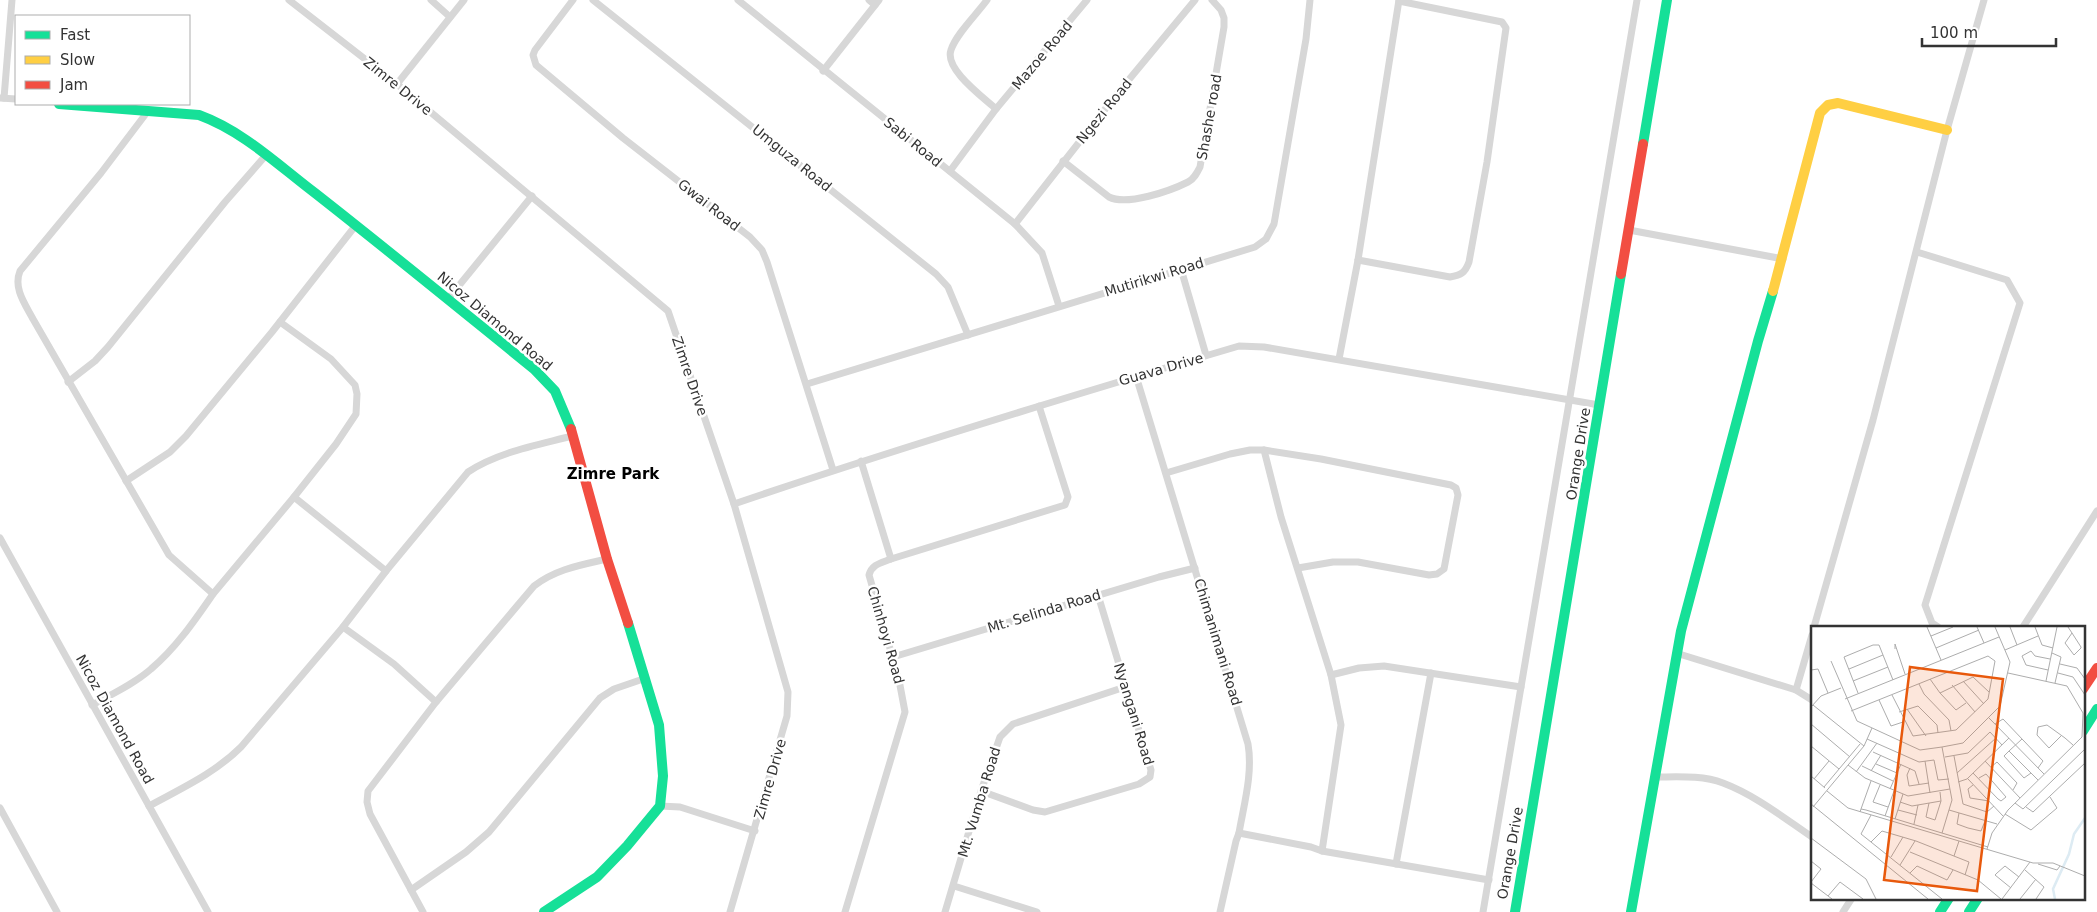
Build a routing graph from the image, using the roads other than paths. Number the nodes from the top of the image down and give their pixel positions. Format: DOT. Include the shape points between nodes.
graph roads {
  1 [pos="12,0"];
  2 [pos="289,0"];
  3 [pos="431,0"];
  4 [pos="464,0"];
  5 [pos="573,0"];
  6 [pos="592,0"];
  7 [pos="738,0"];
  8 [pos="869,0"];
  9 [pos="988,0"];
  10 [pos="1087,0"];
  11 [pos="1195,0"];
  12 [pos="1212,0"];
  13 [pos="1310,0"];
  14 [pos="1637,0"];
  15 [pos="1667,0"];
  16 [pos="1984,0"];
  17 [pos="1399,1"];
  18 [pos="877,3"];
  19 [pos="450,17"];
  20 [pos="823,71"];
  21 [pos="397,84"];
  22 [pos="2,98"];
  23 [pos="15,99"];
  24 [pos="72,105"];
  25 [pos="996,109"];
  26 [pos="148,111"];
  27 [pos="1947,130"];
  28 [pos="267,154"];
  29 [pos="1063,161"];
  30 [pos="950,172"];
  31 [pos="532,196"];
  32 [pos="1015,224"];
  33 [pos="356,225"];
  34 [pos="1629,230"];
  35 [pos="1916,252"];
  36 [pos="1783,259"];
  37 [pos="1358,260"];
  38 [pos="1181,269"];
  39 [pos="448,299"];
  40 [pos="1059,306"];
  41 [pos="280,322"];
  42 [pos="968,335"];
  43 [pos="1206,356"];
  44 [pos="1339,359"];
  45 [pos="1136,376"];
  46 [pos="68,382"];
  47 [pos="807,384"];
  48 [pos="1570,400"];
  49 [pos="1599,405"];
  50 [pos="1039,406"];
  51 [pos="572,436"];
  52 [pos="1264,450"];
  53 [pos="861,462"];
  54 [pos="833,470"];
  55 [pos="1166,474"];
  56 [pos="126,481"];
  57 [pos="294,497"];
  58 [pos="734,504"];
  59 [pos="2097,510"];
  60 [pos="0,538"];
  61 [pos="607,559"];
  62 [pos="891,559"];
  63 [pos="1196,568"];
  64 [pos="1298,568"];
  65 [pos="386,570"];
  66 [pos="213,594"];
  67 [pos="1098,594"];
  68 [pos="1814,626"];
  69 [pos="1936,626"];
  70 [pos="2024,626"];
  71 [pos="343,627"];
  72 [pos="1811,638"];
  73 [pos="1676,653"];
  74 [pos="893,657"];
  75 [pos="2097,668"];
  76 [pos="1431,673"];
  77 [pos="1331,675"];
  78 [pos="646,678"];
  79 [pos="1125,687"];
  80 [pos="1521,687"];
  81 [pos="2084,688"];
  82 [pos="1796,690"];
  83 [pos="1811,699"];
  84 [pos="436,702"];
  85 [pos="92,705"];
  86 [pos="2097,709"];
  87 [pos="2084,729"];
  88 [pos="1655,777"];
  89 [pos="980,791"];
  90 [pos="149,806"];
  91 [pos="660,806"];
  92 [pos="0,808"];
  93 [pos="755,831"];
  94 [pos="1239,833"];
  95 [pos="1811,836"];
  96 [pos="1322,851"];
  97 [pos="1396,864"];
  98 [pos="1489,880"];
  99 [pos="954,886"];
  100 [pos="412,890"];
  101 [pos="1851,900"];
  102 [pos="1948,900"];
  103 [pos="1977,900"];
  104 [pos="57,912"];
  105 [pos="208,912"];
  106 [pos="422,912"];
  107 [pos="544,912"];
  108 [pos="730,912"];
  109 [pos="845,912"];
  110 [pos="945,912"];
  111 [pos="1037,912"];
  112 [pos="1220,912"];
  113 [pos="1483,912"];
  114 [pos="1514,912"];
  115 [pos="1631,912"];
  116 [pos="1844,912"];
  117 [pos="1940,912"];
  118 [pos="1969,912"];
  1 -- 22 [label="street"];
  2 -- 21 [label="street, Zimre Drive"];
  3 -- 19 [label="street"];
  4 -- 19 [label="street"];
  5 -- 47 [label="street, Gwai Road" via="535,50 536,65 762,250"];
  6 -- 42 [label="street, Umguza Road" via="936,274 948,287"];
  7 -- 20 [label="street, Sabi Road"];
  8 -- 18 [label="street"];
  9 -- 25 [label="street" via="957,39 950,57 956,72"];
  10 -- 25 [label="street, Mazoe Road"];
  11 -- 29 [label="street, Ngezi Road"];
  12 -- 29 [label="street, Shashe road" via="1224,18 1223,40 1200,167 1194,177 1153,194 1116,201"];
  13 -- 38 [label="street, Mutirikwi Road" via="1274,224 1266,239 1258,245"];
  14 -- 48 [label="street"];
  15 -- 34 [label="main road, Orange Drive"];
  16 -- 27 [label="street"];
  17 -- 37 [label="street"];
  17 -- 37 [label="street" via="1502,22 1506,28 1487,162 1469,262 1463,274 1450,277"];
  18 -- 20 [label="street"];
  19 -- 21 [label="street"];
  20 -- 30 [label="street, Sabi Road"];
  21 -- 31 [label="street, Zimre Drive"];
  22 -- 23 [label="street"];
  24 -- 26 [label="main road, Nicoz Diamond Road"];
  25 -- 30 [label="street, Mazoe Road"];
  26 -- 28 [label="main road, Nicoz Diamond Road" via="216,121"];
  26 -- 46 [label="street" via="18,276 18,289"];
  27 -- 35 [label="street"];
  27 -- 36 [label="main road" via="1838,103 1828,105 1820,113"];
  28 -- 33 [label="main road, Nicoz Diamond Road"];
  28 -- 46 [label="street" via="108,347"];
  29 -- 32 [label="street, Ngezi Road"];
  30 -- 32 [label="street, Sabi Road"];
  31 -- 39 [label="street"];
  31 -- 58 [label="street, Zimre Drive" via="668,311"];
  32 -- 40 [label="street, Sabi Road" via="1042,253"];
  33 -- 39 [label="main road, Nicoz Diamond Road"];
  33 -- 41 [label="street"];
  34 -- 36 [label="street"];
  34 -- 49 [label="main road, Orange Drive"];
  35 -- 68 [label="street"];
  35 -- 69 [label="street" via="2007,280 2020,303 1925,605 1932,623"];
  36 -- 73 [label="main road" via="1758,341"];
  37 -- 44 [label="street"];
  38 -- 40 [label="street, Mutirikwi Road"];
  38 -- 43 [label="street"];
  39 -- 51 [label="main road, Nicoz Diamond Road" via="549,383 566,414"];
  40 -- 42 [label="street, Mutirikwi Road"];
  41 -- 56 [label="street" via="181,441"];
  41 -- 57 [label="street" via="331,359 355,385 358,394 356,414"];
  42 -- 47 [label="street, Mutirikwi Road"];
  43 -- 44 [label="street, Guava Drive" via="1250,345"];
  43 -- 45 [label="street, Guava Drive"];
  44 -- 48 [label="street, Guava Drive"];
  45 -- 50 [label="street, Guava Drive"];
  45 -- 55 [label="street, Chimanimani Road"];
  46 -- 56 [label="street"];
  47 -- 54 [label="street, Gwai Road"];
  48 -- 49 [label="street, Guava Drive"];
  48 -- 80 [label="street"];
  49 -- 114 [label="main road, Orange Drive"];
  50 -- 53 [label="street, Guava Drive"];
  50 -- 62 [label="street, Chinhoyi Road" via="1068,497 1065,505"];
  51 -- 61 [label="main road, Nicoz Diamond Road"];
  51 -- 65 [label="street" via="498,458 468,472"];
  52 -- 55 [label="street" via="1230,454"];
  52 -- 64 [label="street"];
  52 -- 64 [label="street" via="1456,488 1458,495 1444,569 1437,574 1358,562"];
  53 -- 54 [label="street, Guava Drive"];
  53 -- 62 [label="street"];
  54 -- 58 [label="street, Guava Drive"];
  55 -- 63 [label="street, Chimanimani Road"];
  56 -- 66 [label="street" via="169,555"];
  57 -- 65 [label="street"];
  57 -- 66 [label="street"];
  58 -- 93 [label="street, Zimre Drive" via="788,692 787,716"];
  59 -- 70 [label="street"];
  60 -- 85 [label="street, Nicoz Diamond Road"];
  61 -- 78 [label="main road, Nicoz Diamond Road"];
  61 -- 84 [label="street" via="560,570 534,586"];
  62 -- 74 [label="street, Chinhoyi Road" via="875,565 869,574"];
  63 -- 67 [label="street, Mt. Selinda Road"];
  63 -- 94 [label="street, Chimanimani Road" via="1248,744 1250,757"];
  64 -- 77 [label="street"];
  65 -- 71 [label="street"];
  66 -- 85 [label="street" via="152,669"];
  67 -- 74 [label="street, Mt. Selinda Road"];
  67 -- 79 [label="street, Nyangani Road"];
  71 -- 84 [label="street" via="394,664"];
  71 -- 90 [label="street" via="226,762"];
  72 -- 82 [label="street"];
  73 -- 82 [label="street"];
  73 -- 88 [label="main road"];
  74 -- 109 [label="street, Chinhoyi Road" via="905,712"];
  75 -- 81 [label="main road"];
  76 -- 77 [label="street" via="1384,666"];
  76 -- 80 [label="street"];
  76 -- 97 [label="street"];
  77 -- 96 [label="street" via="1342,725"];
  78 -- 91 [label="main road, Nicoz Diamond Road" via="659,725 663,776"];
  78 -- 100 [label="street" via="614,689 600,698 489,832"];
  79 -- 89 [label="street, Mt. Vumba Road" via="1013,724 1000,736"];
  79 -- 89 [label="street, Nyangani Road" via="1151,770 1149,779 1045,812"];
  80 -- 98 [label="street"];
  82 -- 83 [label="street"];
  84 -- 100 [label="street" via="368,790 366,802"];
  85 -- 90 [label="street, Nicoz Diamond Road"];
  86 -- 87 [label="main road"];
  88 -- 95 [label="street" via="1722,782 1745,792"];
  88 -- 115 [label="main road"];
  89 -- 99 [label="street, Mt. Vumba Road"];
  90 -- 105 [label="street, Nicoz Diamond Road"];
  91 -- 93 [label="street" via="680,808"];
  91 -- 107 [label="main road" via="597,877"];
  92 -- 104 [label="street"];
  93 -- 108 [label="street, Zimre Drive"];
  94 -- 96 [label="street"];
  94 -- 112 [label="street, Chimanimani Road"];
  96 -- 97 [label="street"];
  97 -- 98 [label="street"];
  98 -- 113 [label="street"];
  99 -- 110 [label="street, Mt. Vumba Road"];
  99 -- 111 [label="street"];
  100 -- 106 [label="street"];
  101 -- 116 [label="street"];
  102 -- 117 [label="main road"];
  103 -- 118 [label="main road"];
}
